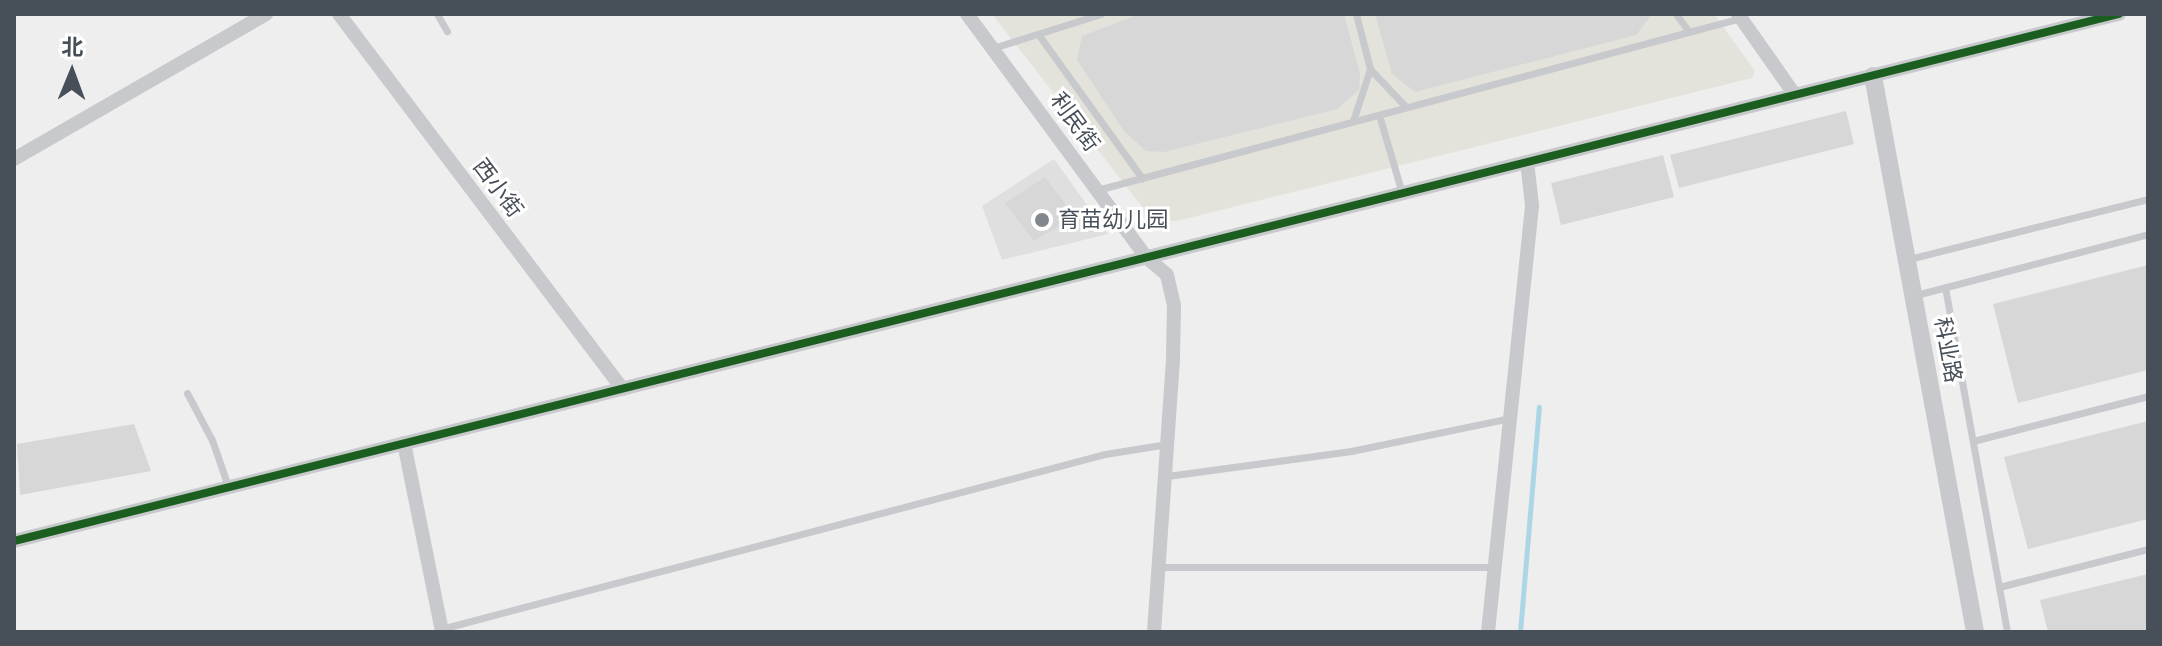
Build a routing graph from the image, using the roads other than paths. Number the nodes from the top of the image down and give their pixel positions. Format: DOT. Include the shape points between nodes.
graph roads {
  1 [pos="266,14"];
  2 [pos="339,14"];
  3 [pos="437,14"];
  4 [pos="967,14"];
  5 [pos="1101,14"];
  6 [pos="1356,14"];
  7 [pos="1676,14"];
  8 [pos="2119,14"];
  9 [pos="1739,16"];
  10 [pos="447,31"];
  11 [pos="1689,32"];
  12 [pos="1038,34"];
  13 [pos="993,48"];
  14 [pos="1370,69"];
  15 [pos="1873,76"];
  16 [pos="1795,95"];
  17 [pos="1406,107"];
  18 [pos="1379,115"];
  19 [pos="1353,121"];
  20 [pos="14,159"];
  21 [pos="1527,162"];
  22 [pos="1142,178"];
  23 [pos="1097,190"];
  24 [pos="1403,194"];
  25 [pos="2148,199"];
  26 [pos="2148,234"];
  27 [pos="1147,258"];
  28 [pos="1907,259"];
  29 [pos="1945,287"];
  30 [pos="1913,296"];
  31 [pos="623,389"];
  32 [pos="187,393"];
  33 [pos="2148,396"];
  34 [pos="1510,418"];
  35 [pos="1973,441"];
  36 [pos="404,443"];
  37 [pos="1169,444"];
  38 [pos="1167,476"];
  39 [pos="228,487"];
  40 [pos="14,541"];
  41 [pos="2148,549"];
  42 [pos="1162,567"];
  43 [pos="1495,567"];
  44 [pos="1999,587"];
  45 [pos="441,631"];
  46 [pos="1154,632"];
  47 [pos="1488,632"];
  48 [pos="1975,632"];
  49 [pos="2007,632"];
  1 -- 20 [label="street"];
  2 -- 31 [label="street, 西小街"];
  3 -- 10 [label="lane"];
  4 -- 13 [label="street, 利民街"];
  5 -- 12 [label="lane"];
  6 -- 14 [label="lane"];
  7 -- 11 [label="lane"];
  8 -- 15 [label="street"];
  9 -- 11 [label="lane"];
  9 -- 16 [label="street"];
  11 -- 17 [label="lane"];
  12 -- 13 [label="lane"];
  12 -- 22 [label="lane"];
  13 -- 23 [label="street, 利民街"];
  14 -- 17 [label="lane"];
  14 -- 19 [label="lane"];
  15 -- 16 [label="street"];
  15 -- 28 [label="street, 科业路"];
  16 -- 21 [label="street"];
  17 -- 18 [label="lane"];
  18 -- 19 [label="lane"];
  18 -- 24 [label="lane"];
  19 -- 22 [label="lane"];
  21 -- 24 [label="street"];
  21 -- 34 [label="street" via="1532,205"];
  22 -- 23 [label="lane"];
  23 -- 27 [label="street, 利民街"];
  24 -- 27 [label="street"];
  25 -- 28 [label="lane"];
  26 -- 29 [label="lane"];
  27 -- 31 [label="street"];
  27 -- 37 [label="street, 利民街" via="1167,275 1174,306"];
  28 -- 30 [label="street, 科业路"];
  29 -- 30 [label="lane"];
  29 -- 35 [label="lane"];
  30 -- 48 [label="street, 科业路"];
  31 -- 36 [label="street"];
  32 -- 39 [label="lane" via="212,440"];
  33 -- 35 [label="lane"];
  34 -- 38 [label="lane" via="1351,451"];
  34 -- 43 [label="street"];
  35 -- 44 [label="lane"];
  36 -- 39 [label="street"];
  36 -- 45 [label="street"];
  37 -- 38 [label="street, 利民街"];
  37 -- 45 [label="lane" via="1105,454"];
  38 -- 42 [label="street, 利民街"];
  39 -- 40 [label="street"];
  41 -- 44 [label="lane"];
  42 -- 43 [label="lane"];
  42 -- 46 [label="street, 利民街"];
  43 -- 47 [label="street"];
  44 -- 49 [label="lane"];
}
